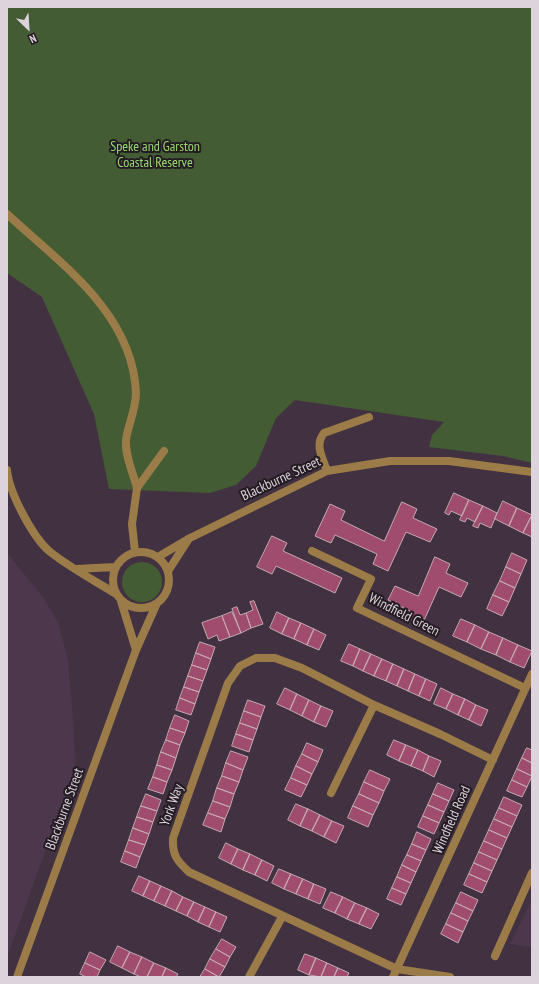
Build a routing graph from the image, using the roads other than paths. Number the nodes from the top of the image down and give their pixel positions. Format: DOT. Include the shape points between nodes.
graph roads {
  1 [pos="7,214"];
  2 [pos="369,417"];
  3 [pos="164,451"];
  4 [pos="7,470"];
  5 [pos="327,471"];
  6 [pos="532,472"];
  7 [pos="137,488"];
  8 [pos="190,538"];
  9 [pos="312,550"];
  10 [pos="135,552"];
  11 [pos="158,557"];
  12 [pos="115,567"];
  13 [pos="76,569"];
  14 [pos="168,571"];
  15 [pos="119,598"];
  16 [pos="157,603"];
  17 [pos="136,650"];
  18 [pos="532,674"];
  19 [pos="525,688"];
  20 [pos="374,705"];
  21 [pos="493,760"];
  22 [pos="331,793"];
  23 [pos="532,873"];
  24 [pos="282,917"];
  25 [pos="495,956"];
  26 [pos="395,973"];
  27 [pos="17,977"];
  28 [pos="249,977"];
  29 [pos="450,977"];
  1 -- 7 [label="street" via="80,281 113,320 128,350 136,394 126,441"];
  2 -- 5 [label="street" via="324,433 320,438 319,448"];
  3 -- 7 [label="street"];
  4 -- 13 [label="street" via="8,480 25,519 48,550"];
  5 -- 6 [label="street, Blackburne Street" via="390,461 448,461"];
  5 -- 8 [label="street, Blackburne Street"];
  7 -- 10 [label="street" via="132,524"];
  8 -- 11 [label="street, Blackburne Street"];
  8 -- 14 [label="street"];
  9 -- 19 [label="street, Windfield Green" via="371,579 357,608"];
  10 -- 11 [label="street" via="145,551"];
  10 -- 12 [label="street" via="122,557"];
  11 -- 14 [label="street"];
  12 -- 13 [label="street"];
  12 -- 15 [label="street" via="112,582"];
  13 -- 15 [label="street"];
  14 -- 16 [label="street" via="169,586"];
  15 -- 16 [label="street" via="138,608"];
  15 -- 17 [label="street"];
  16 -- 17 [label="street, Blackburne Street"];
  17 -- 27 [label="street, Blackburne Street"];
  18 -- 19 [label="street, Windfield Road"];
  19 -- 21 [label="street, Windfield Road"];
  20 -- 21 [label="street, York Way"];
  20 -- 22 [label="street"];
  20 -- 24 [label="street, York Way" via="302,668 275,658 256,658 240,666 228,683 173,838 172,851 189,872"];
  21 -- 26 [label="street, Windfield Road"];
  23 -- 25 [label="street"];
  24 -- 26 [label="street, York Way"];
  24 -- 28 [label="street"];
  26 -- 29 [label="street, York Way"];
}
